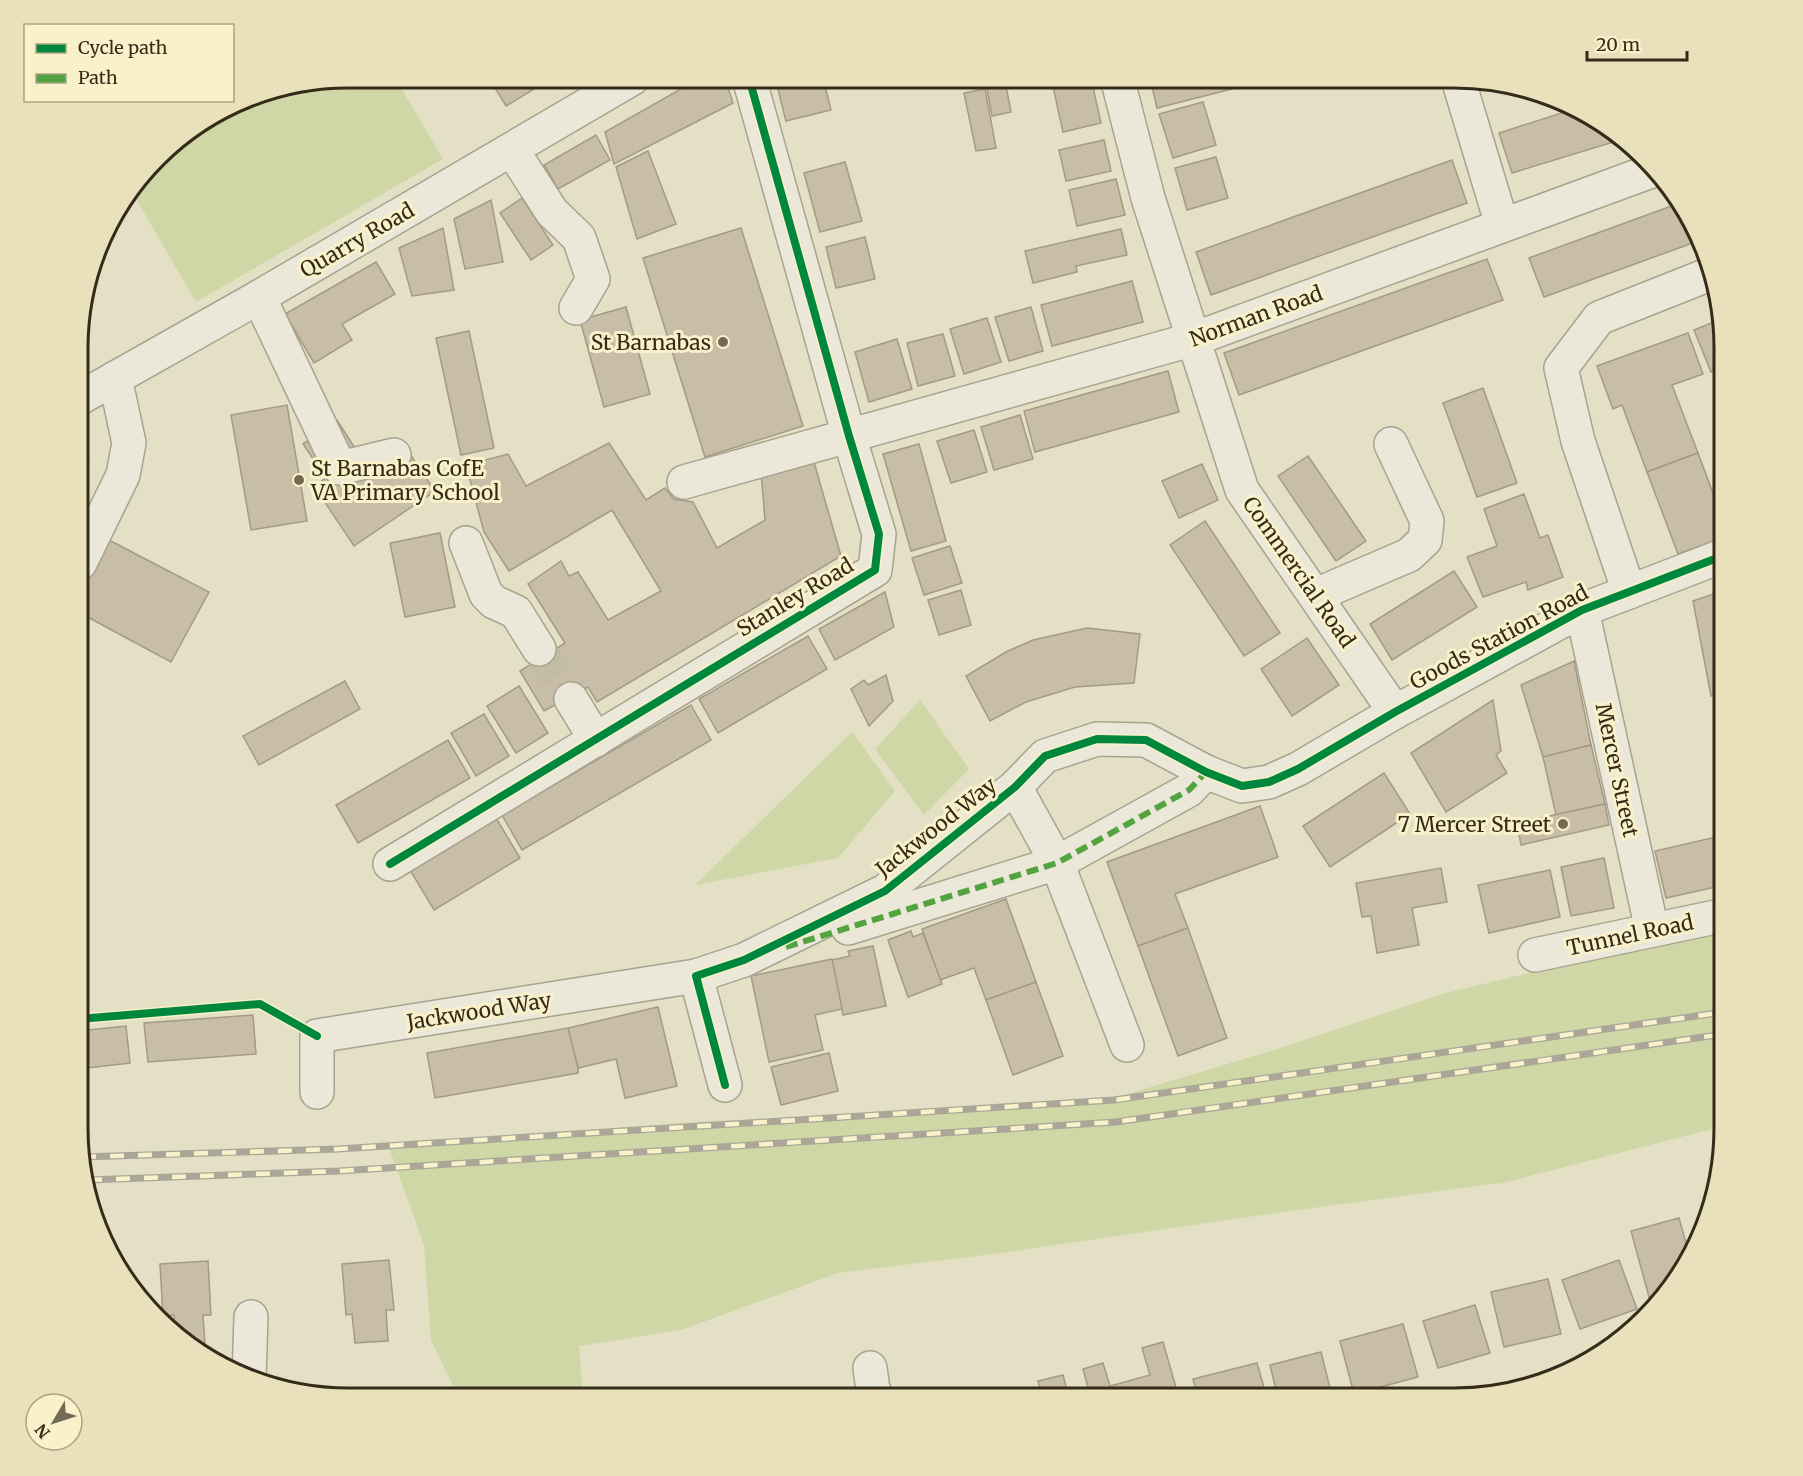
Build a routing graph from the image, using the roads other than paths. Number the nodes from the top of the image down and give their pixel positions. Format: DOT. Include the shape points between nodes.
graph roads {
  1 [pos="616,88"];
  2 [pos="752,88"];
  3 [pos="1120,88"];
  4 [pos="1461,88"];
  5 [pos="512,150"];
  6 [pos="1646,173"];
  7 [pos="1502,225"];
  8 [pos="1704,276"];
  9 [pos="259,297"];
  10 [pos="576,308"];
  11 [pos="1194,339"];
  12 [pos="93,384"];
  13 [pos="849,436"];
  14 [pos="1391,444"];
  15 [pos="394,455"];
  16 [pos="684,482"];
  17 [pos="466,543"];
  18 [pos="88,547"];
  19 [pos="1714,559"];
  20 [pos="1629,592"];
  21 [pos="1316,595"];
  22 [pos="1582,610"];
  23 [pos="539,650"];
  24 [pos="571,699"];
  25 [pos="1395,712"];
  26 [pos="596,740"];
  27 [pos="1298,769"];
  28 [pos="1206,772"];
  29 [pos="1015,787"];
  30 [pos="1057,863"];
  31 [pos="390,864"];
  32 [pos="1714,917"];
  33 [pos="1653,930"];
  34 [pos="1535,955"];
  35 [pos="744,960"];
  36 [pos="696,976"];
  37 [pos="1126,1045"];
  38 [pos="725,1085"];
  39 [pos="317,1092"];
  40 [pos="251,1317"];
  41 [pos="249,1368"];
  1 -- 5 [label="street, Quarry Road"];
  2 -- 13 [label="street, Stanley Road"];
  3 -- 11 [label="street, Commercial Road" via="1148,198"];
  4 -- 7 [label="street"];
  5 -- 9 [label="street, Quarry Road"];
  5 -- 10 [label="street" via="552,212 579,238 593,279"];
  6 -- 7 [label="street, Norman Road"];
  7 -- 11 [label="street, Norman Road"];
  8 -- 20 [label="street" via="1599,318 1562,368 1578,441"];
  9 -- 12 [label="street, Quarry Road"];
  9 -- 15 [label="street" via="340,468"];
  11 -- 13 [label="street, Norman Road"];
  11 -- 21 [label="street, Commercial Road" via="1242,490"];
  12 -- 18 [label="street" via="129,443 123,475"];
  13 -- 16 [label="street, Norman Road"];
  13 -- 26 [label="street, Stanley Road" via="879,534 875,570"];
  14 -- 21 [label="street" via="1427,520 1425,540 1409,555"];
  17 -- 23 [label="street" via="486,594 516,612"];
  19 -- 20 [label="street, Goods Station Road"];
  20 -- 22 [label="street, Goods Station Road"];
  21 -- 25 [label="street, Commercial Road"];
  22 -- 25 [label="street, Goods Station Road"];
  22 -- 33 [label="street, Mercer Street"];
  24 -- 26 [label="street"];
  25 -- 27 [label="street, Goods Station Road"];
  26 -- 31 [label="street, Stanley Road"];
  27 -- 28 [label="street, Jackwood Way" via="1269,782 1242,786"];
  28 -- 29 [label="street, Jackwood Way" via="1146,740 1097,739 1045,756"];
  28 -- 30 [label="street" via="1189,790"];
  29 -- 30 [label="street, Jackwood Way"];
  29 -- 35 [label="street, Jackwood Way" via="885,891"];
  30 -- 35 [label="street"];
  30 -- 37 [label="street, Jackwood Way"];
  32 -- 33 [label="street, Tunnel Road"];
  33 -- 34 [label="street, Tunnel Road"];
  35 -- 36 [label="street, Jackwood Way"];
  36 -- 38 [label="street"];
  36 -- 39 [label="street, Jackwood Way" via="317,1036"];
  40 -- 41 [label="street"];
}
